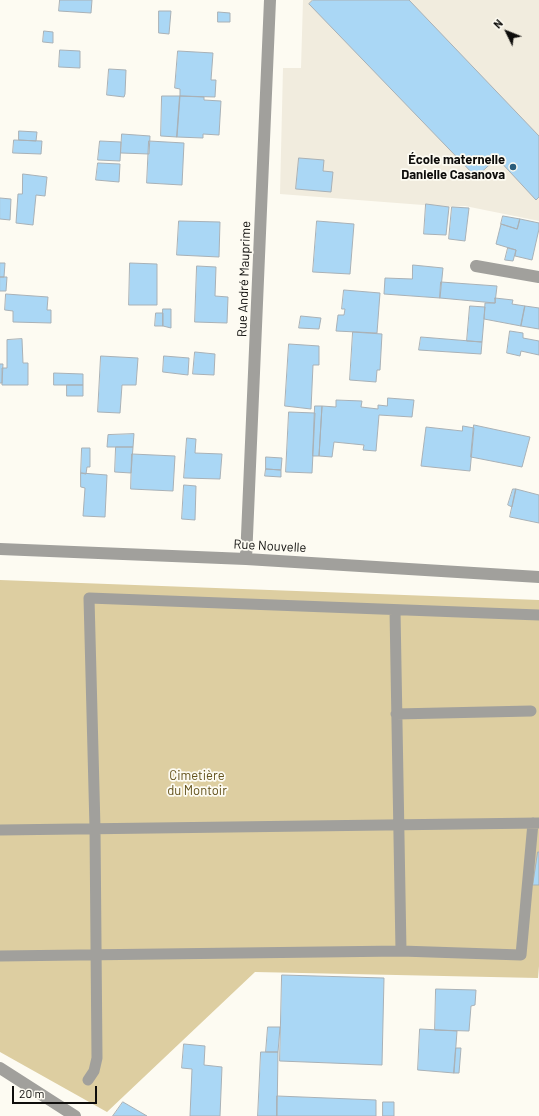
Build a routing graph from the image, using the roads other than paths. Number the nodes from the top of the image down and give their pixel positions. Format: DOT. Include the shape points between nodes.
graph roads {
  1 [pos="270,0"];
  2 [pos="476,266"];
  3 [pos="539,277"];
  4 [pos="0,549"];
  5 [pos="246,558"];
  6 [pos="539,577"];
  7 [pos="395,610"];
  8 [pos="539,616"];
  9 [pos="531,711"];
  10 [pos="396,714"];
  11 [pos="536,823"];
  12 [pos="399,825"];
  13 [pos="95,828"];
  14 [pos="0,830"];
  15 [pos="401,951"];
  16 [pos="96,955"];
  17 [pos="0,956"];
  18 [pos="0,1068"];
  19 [pos="88,1080"];
  20 [pos="75,1116"];
  1 -- 5 [label="street, Rue André Mauprime"];
  2 -- 3 [label="street"];
  4 -- 5 [label="street, Rue Nouvelle"];
  5 -- 6 [label="street, Rue Nouvelle"];
  7 -- 8 [label="lane"];
  7 -- 10 [label="lane"];
  7 -- 13 [label="lane" via="88,598"];
  9 -- 10 [label="lane"];
  10 -- 12 [label="lane"];
  11 -- 12 [label="lane"];
  11 -- 15 [label="lane" via="521,955"];
  12 -- 13 [label="lane"];
  12 -- 15 [label="lane"];
  13 -- 14 [label="lane"];
  13 -- 16 [label="lane"];
  15 -- 16 [label="lane"];
  16 -- 17 [label="lane"];
  16 -- 19 [label="lane" via="97,1058 94,1071"];
  18 -- 20 [label="street"];
}
